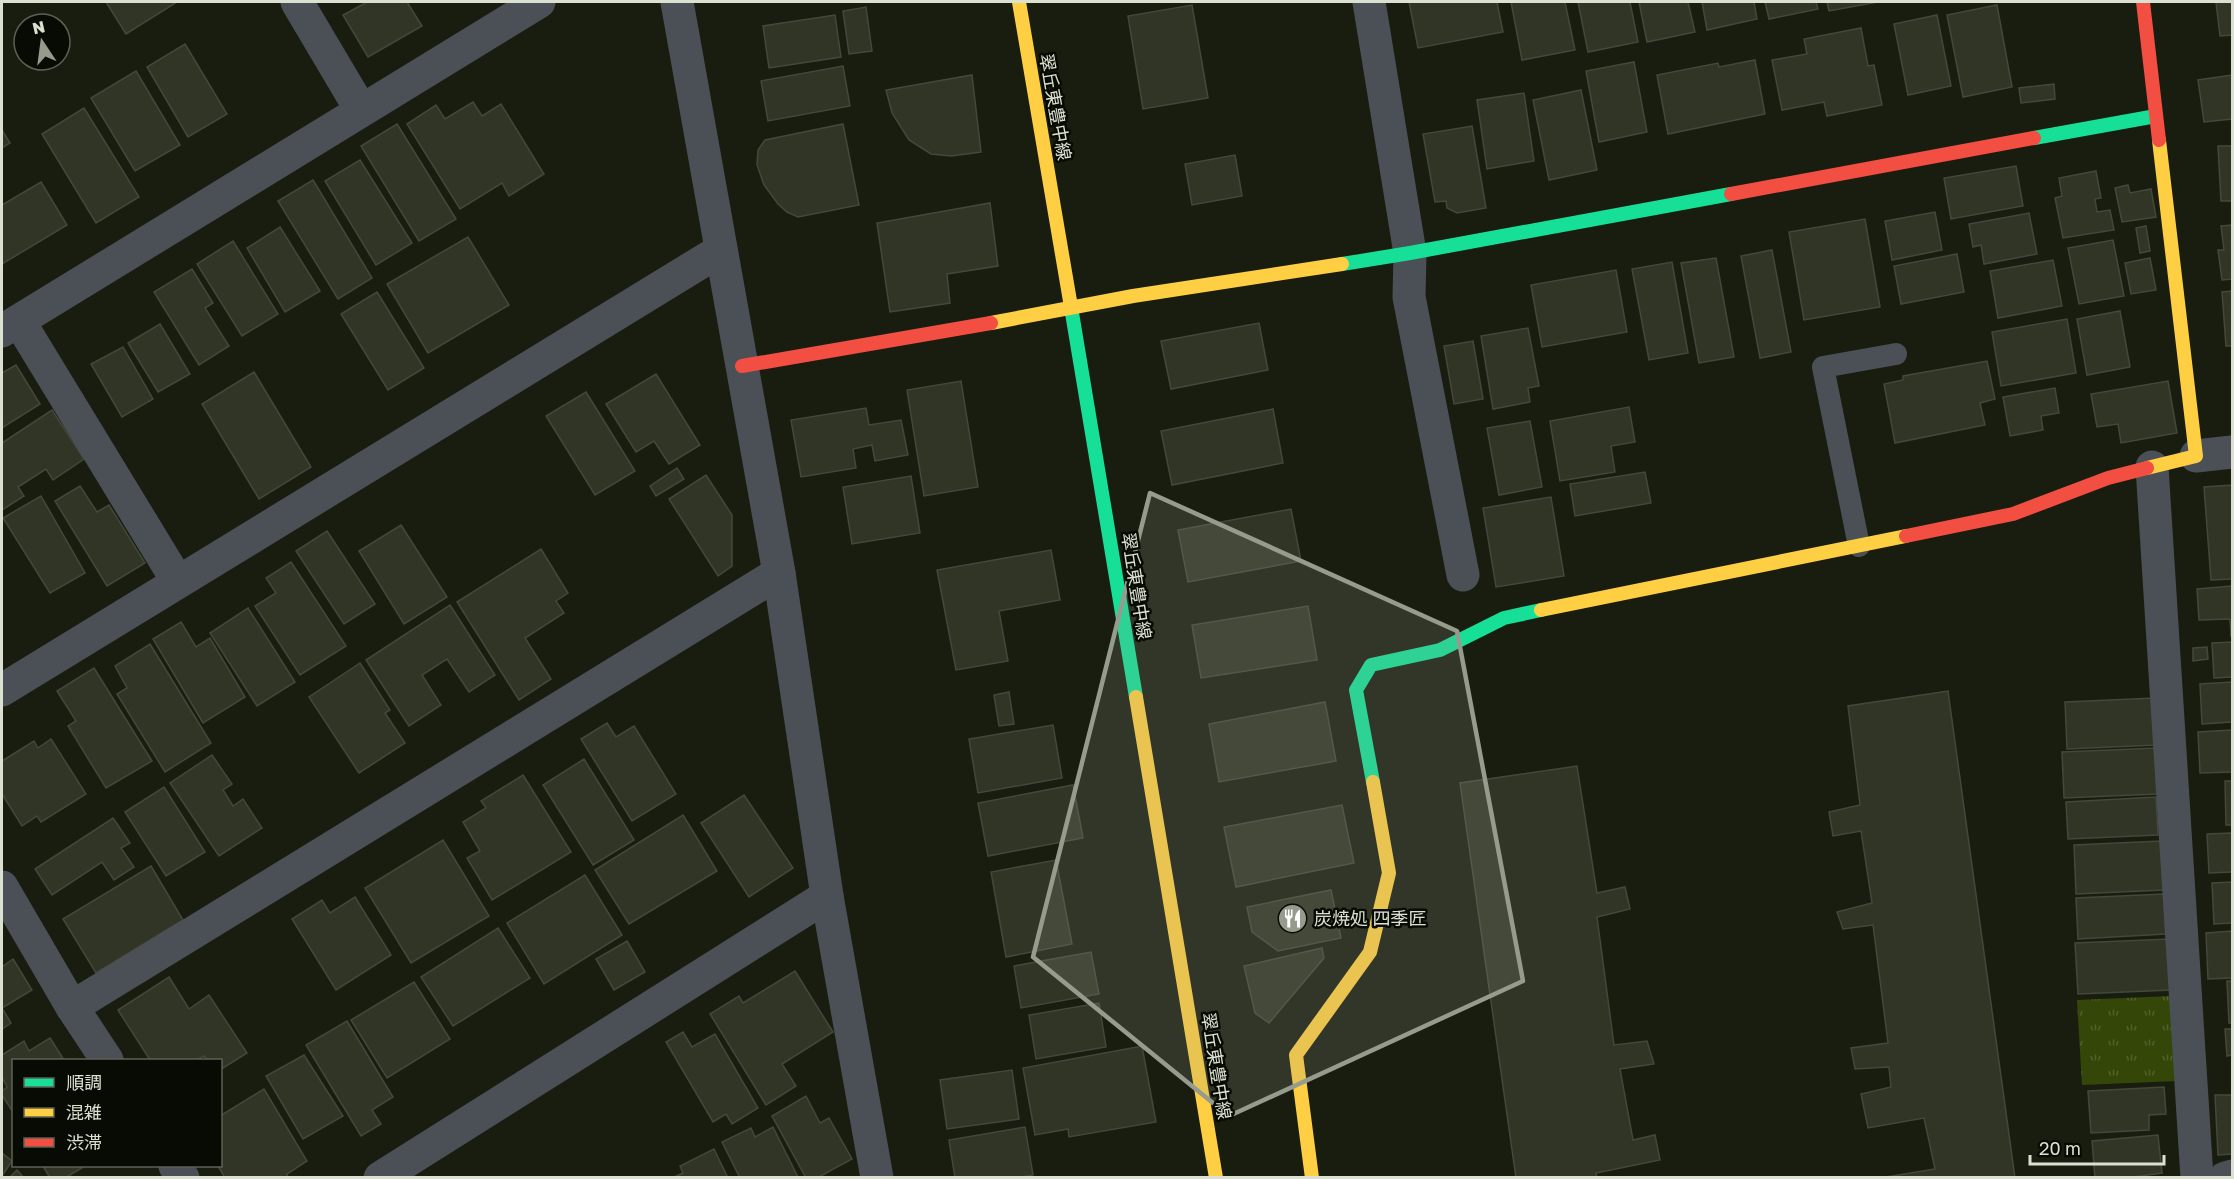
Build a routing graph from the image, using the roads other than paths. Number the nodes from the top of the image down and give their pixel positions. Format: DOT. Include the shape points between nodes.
graph roads {
  1 [pos="297,2"];
  2 [pos="539,2"];
  3 [pos="677,2"];
  4 [pos="1019,2"];
  5 [pos="1370,2"];
  6 [pos="2143,2"];
  7 [pos="361,110"];
  8 [pos="2156,117"];
  9 [pos="721,250"];
  10 [pos="1410,253"];
  11 [pos="1071,307"];
  12 [pos="10,326"];
  13 [pos="1896,354"];
  14 [pos="742,366"];
  15 [pos="2232,452"];
  16 [pos="2196,456"];
  17 [pos="2152,467"];
  18 [pos="1859,546"];
  19 [pos="779,573"];
  20 [pos="1463,575"];
  21 [pos="178,582"];
  22 [pos="2,690"];
  23 [pos="2,887"];
  24 [pos="826,896"];
  25 [pos="72,1006"];
  26 [pos="106,1059"];
  27 [pos="2232,1176"];
  28 [pos="380,1178"];
  29 [pos="877,1178"];
  30 [pos="1216,1178"];
  31 [pos="1312,1178"];
  32 [pos="2196,1178"];
  33 [pos="2225,1178"];
  1 -- 7 [label="street"];
  2 -- 7 [label="street"];
  3 -- 9 [label="street"];
  4 -- 11 [label="street, 翠丘東豊中線"];
  5 -- 10 [label="street"];
  6 -- 8 [label="street"];
  7 -- 12 [label="street"];
  8 -- 10 [label="street"];
  8 -- 16 [label="street"];
  9 -- 14 [label="street"];
  9 -- 21 [label="street"];
  10 -- 11 [label="street"];
  10 -- 20 [label="street" via="1410,297"];
  11 -- 14 [label="street"];
  11 -- 30 [label="street, 翠丘東豊中線"];
  12 -- 21 [label="street"];
  13 -- 18 [label="lane" via="1823,368"];
  14 -- 19 [label="street"];
  15 -- 16 [label="street"];
  16 -- 17 [label="street"];
  17 -- 18 [label="street" via="2108,478 2013,514"];
  17 -- 32 [label="street"];
  18 -- 31 [label="street" via="1504,618 1440,650 1371,665 1356,690 1389,873 1370,952 1296,1055"];
  19 -- 24 [label="street"];
  19 -- 25 [label="street"];
  21 -- 22 [label="street"];
  23 -- 25 [label="street"];
  24 -- 28 [label="street"];
  24 -- 29 [label="street"];
  25 -- 26 [label="street"];
  27 -- 33 [label="street"];
}
